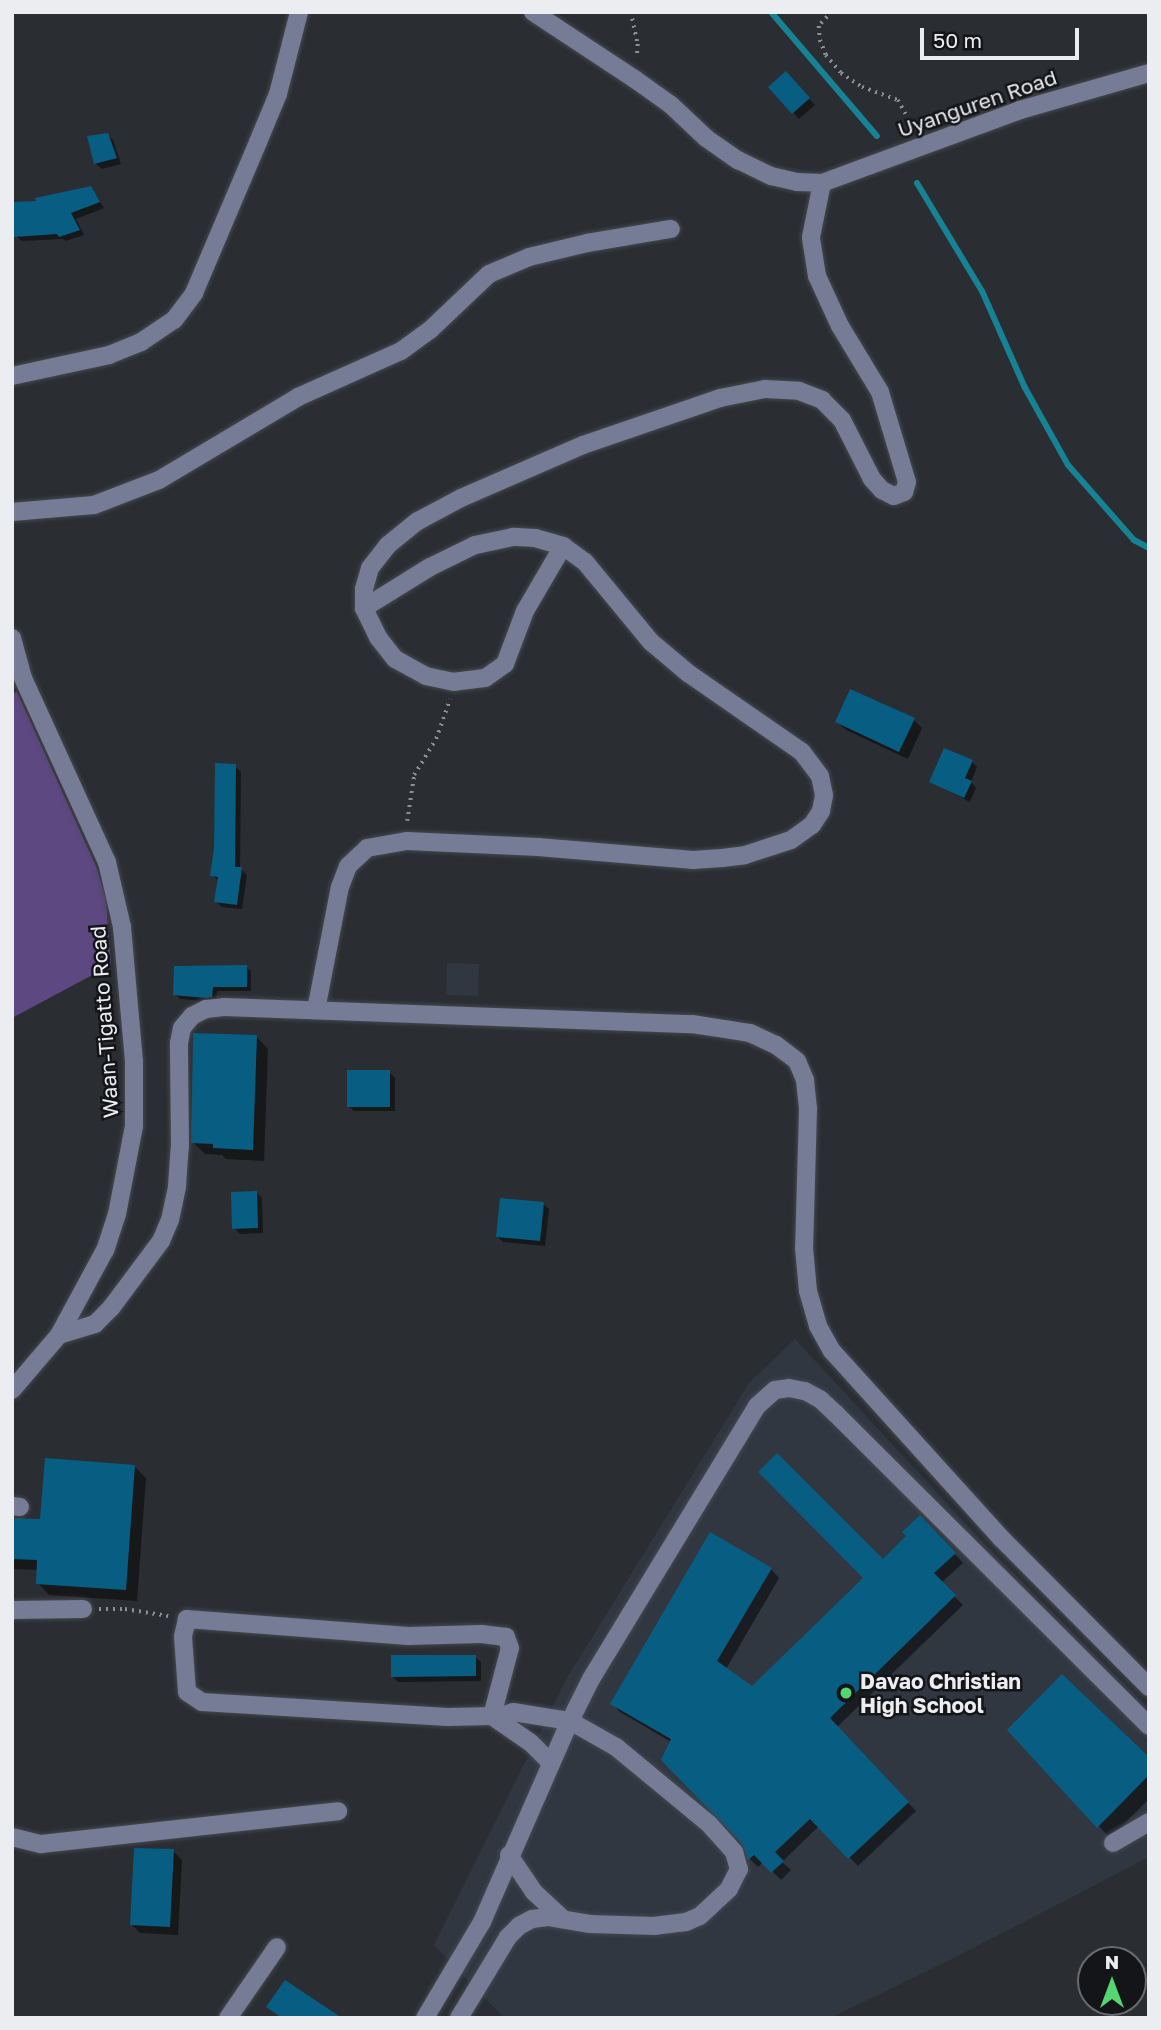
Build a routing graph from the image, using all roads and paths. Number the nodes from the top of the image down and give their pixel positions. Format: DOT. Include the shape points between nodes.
graph roads {
  1 [pos="299,12"];
  2 [pos="533,12"];
  3 [pos="631,12"];
  4 [pos="832,12"];
  5 [pos="1149,73"];
  6 [pos="636,80"];
  7 [pos="921,146"];
  8 [pos="822,183"];
  9 [pos="671,229"];
  10 [pos="12,376"];
  11 [pos="12,512"];
  12 [pos="563,546"];
  13 [pos="364,608"];
  14 [pos="12,638"];
  15 [pos="454,682"];
  16 [pos="407,841"];
  17 [pos="316,1010"];
  18 [pos="59,1335"];
  19 [pos="12,1390"];
  20 [pos="12,1609"];
  21 [pos="83,1609"];
  22 [pos="187,1619"];
  23 [pos="1149,1687"];
  24 [pos="495,1717"];
  25 [pos="570,1721"];
  26 [pos="1149,1726"];
  27 [pos="550,1762"];
  28 [pos="338,1811"];
  29 [pos="1149,1822"];
  30 [pos="12,1837"];
  31 [pos="1113,1843"];
  32 [pos="509,1855"];
  33 [pos="562,1918"];
  34 [pos="482,1922"];
  35 [pos="508,1937"];
  36 [pos="277,1947"];
  37 [pos="228,2018"];
  38 [pos="425,2018"];
  39 [pos="458,2018"];
  1 -- 10 [label="street" via="278,94 194,293 174,320 141,342 108,355"];
  2 -- 6 [label="street"];
  3 -- 6 [label="path" via="638,44"];
  4 -- 7 [label="path" via="819,26 826,55 862,87 898,100"];
  5 -- 7 [label="street, Uyanguren Road" via="1020,110"];
  6 -- 8 [label="street" via="738,160 771,176"];
  7 -- 8 [label="street, Uyanguren Road"];
  8 -- 13 [label="street" via="811,237 817,276 840,326 880,392 907,482 904,492 894,495 872,479 842,421 822,400 799,391 765,389 720,398 583,446 418,521 388,545 370,568"];
  9 -- 11 [label="street" via="529,257 489,274 401,351 298,397 159,480 94,505"];
  12 -- 13 [label="street" via="513,537 475,545"];
  12 -- 15 [label="street" via="525,611 505,664 485,678"];
  12 -- 16 [label="street" via="598,576 651,642 802,752 820,776 821,811 812,825 791,840 745,855 712,859"];
  13 -- 15 [label="street" via="395,659 426,676"];
  14 -- 18 [label="street, Waan-Tigatto Road" via="23,678 107,862 122,927 134,1062 134,1126 117,1214 90,1281"];
  15 -- 16 [label="path" via="444,720 414,775"];
  16 -- 17 [label="street" via="367,848 348,866"];
  17 -- 18 [label="street" via="206,1009 182,1028 178,1043 180,1147 170,1220 161,1241 111,1308 95,1324"];
  17 -- 23 [label="street" via="692,1024 750,1033 797,1061 805,1080 808,1109 804,1248 808,1292 818,1326 832,1351 1002,1539"];
  18 -- 19 [label="street, Waan-Tigatto Road"];
  20 -- 21 [label="street"];
  21 -- 22 [label="path" via="125,1609"];
  22 -- 24 [label="street" via="187,1692 202,1702"];
  22 -- 24 [label="street" via="408,1636 506,1637 510,1648"];
  24 -- 25 [label="street" via="513,1712"];
  24 -- 27 [label="street"];
  25 -- 26 [label="street" via="757,1406 775,1390 789,1388 813,1395 836,1414"];
  25 -- 27 [label="street"];
  25 -- 33 [label="street" via="616,1747 709,1824 734,1853 739,1869 719,1899 686,1922 590,1924"];
  27 -- 32 [label="street"];
  28 -- 30 [label="street" via="41,1844"];
  29 -- 31 [label="street"];
  32 -- 33 [label="street" via="534,1892"];
  32 -- 34 [label="street"];
  33 -- 35 [label="street" via="532,1919"];
  34 -- 35 [label="street"];
  34 -- 38 [label="street"];
  35 -- 39 [label="street"];
  36 -- 37 [label="street"];
}
